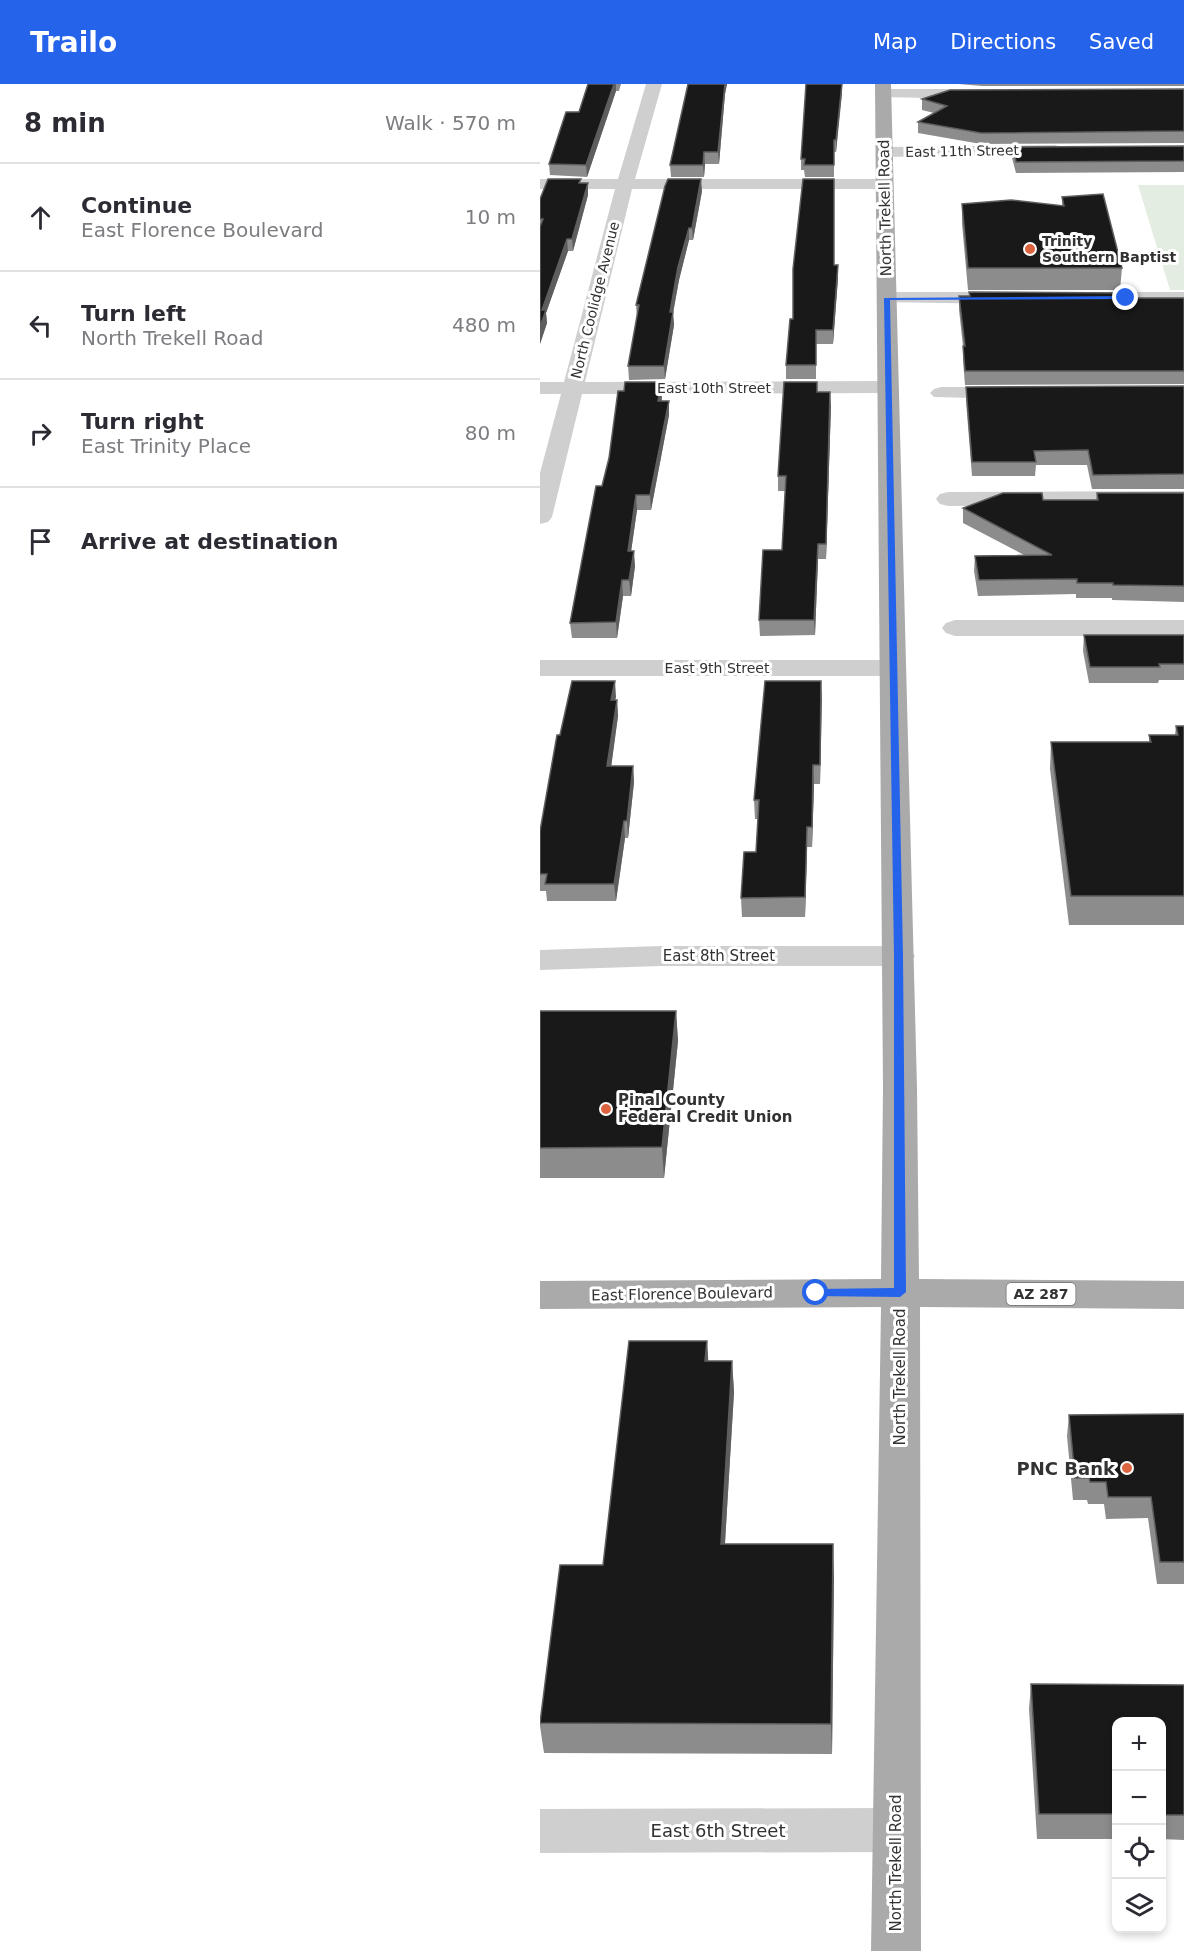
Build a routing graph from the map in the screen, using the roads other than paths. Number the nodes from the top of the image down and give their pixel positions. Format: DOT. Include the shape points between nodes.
graph roads {
  1 [pos="654,84"];
  2 [pos="883,89"];
  3 [pos="998,94"];
  4 [pos="1078,150"];
  5 [pos="884,152"];
  6 [pos="540,184"];
  7 [pos="625,184"];
  8 [pos="885,184"];
  9 [pos="887,298"];
  10 [pos="1019,298"];
  11 [pos="1066,298"];
  12 [pos="1184,298"];
  13 [pos="888,387"];
  14 [pos="540,388"];
  15 [pos="572,388"];
  16 [pos="941,393"];
  17 [pos="1034,393"];
  18 [pos="1184,498"];
  19 [pos="948,499"];
  20 [pos="540,517"];
  21 [pos="955,628"];
  22 [pos="1184,628"];
  23 [pos="540,668"];
  24 [pos="893,668"];
  25 [pos="898,956"];
  26 [pos="540,960"];
  27 [pos="900,1292"];
  28 [pos="540,1295"];
  29 [pos="1184,1295"];
  30 [pos="896,1830"];
  31 [pos="540,1831"];
  32 [pos="896,1951"];
  1 -- 7 [label="street, North Coolidge Avenue"];
  2 -- 3 [label="street"];
  2 -- 5 [label="main road, North Trekell Road"];
  4 -- 5 [label="street, East 11th Street"];
  5 -- 8 [label="main road, North Trekell Road"];
  6 -- 7 [label="street"];
  7 -- 8 [label="street"];
  7 -- 15 [label="street, North Coolidge Avenue"];
  8 -- 9 [label="main road, North Trekell Road"];
  9 -- 10 [label="street"];
  9 -- 13 [label="main road, North Trekell Road"];
  11 -- 12 [label="street"];
  13 -- 15 [label="street, East 10th Street"];
  13 -- 24 [label="main road, North Trekell Road"];
  14 -- 15 [label="street, East 10th Street"];
  15 -- 20 [label="street, North Coolidge Avenue"];
  16 -- 17 [label="street"];
  18 -- 19 [label="street"];
  21 -- 22 [label="street"];
  23 -- 24 [label="street, East 9th Street"];
  24 -- 25 [label="main road, North Trekell Road"];
  25 -- 26 [label="street, East 8th Street"];
  25 -- 27 [label="main road, North Trekell Road"];
  27 -- 28 [label="main road, East Florence Boulevard / AZ 287"];
  27 -- 29 [label="main road, East Florence Boulevard / AZ 287"];
  27 -- 30 [label="main road, North Trekell Road"];
  30 -- 31 [label="street, East 6th Street"];
  30 -- 32 [label="main road, North Trekell Road"];
}
